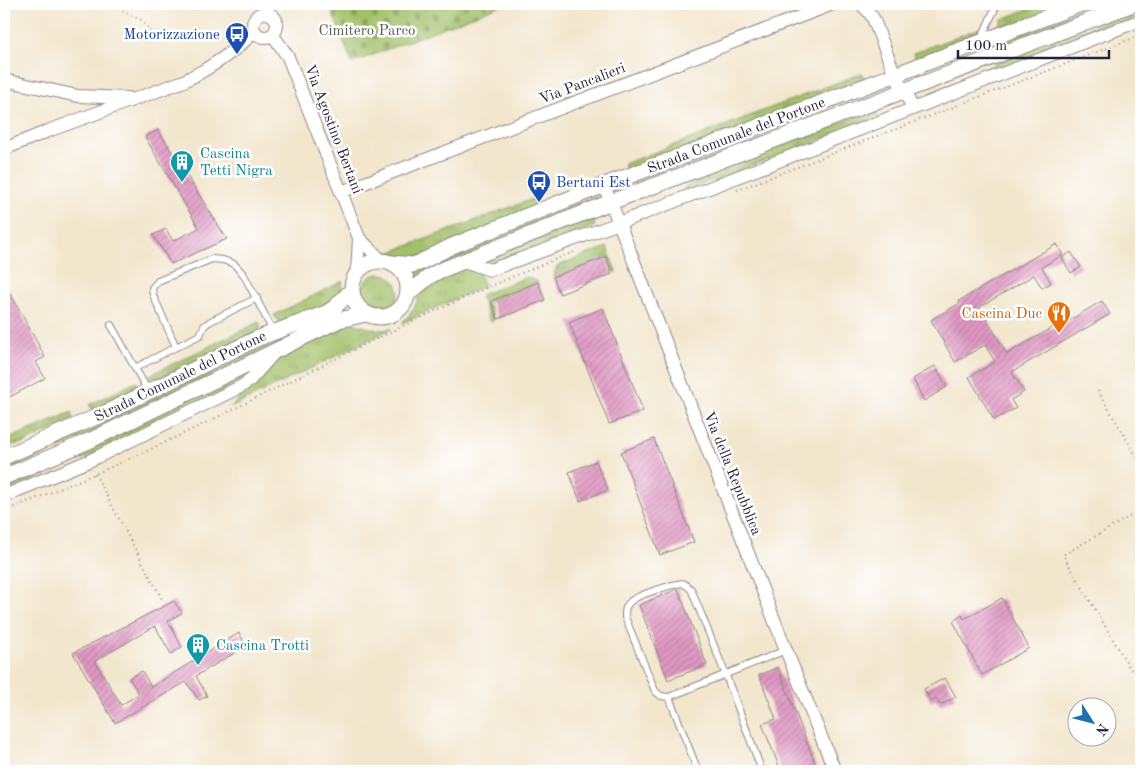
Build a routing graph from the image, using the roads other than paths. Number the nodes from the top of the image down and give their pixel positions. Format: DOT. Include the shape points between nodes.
graph roads {
  1 [pos="833,4"];
  2 [pos="861,4"];
  3 [pos="997,4"];
  4 [pos="1081,4"];
  5 [pos="1133,4"];
  6 [pos="264,8"];
  7 [pos="1141,20"];
  8 [pos="254,31"];
  9 [pos="273,34"];
  10 [pos="980,42"];
  11 [pos="895,75"];
  12 [pos="4,80"];
  13 [pos="904,91"];
  14 [pos="138,98"];
  15 [pos="913,108"];
  16 [pos="4,149"];
  17 [pos="604,185"];
  18 [pos="341,192"];
  19 [pos="611,202"];
  20 [pos="619,223"];
  21 [pos="359,238"];
  22 [pos="464,261"];
  23 [pos="387,262"];
  24 [pos="357,273"];
  25 [pos="351,291"];
  26 [pos="408,294"];
  27 [pos="257,298"];
  28 [pos="366,314"];
  29 [pos="110,325"];
  30 [pos="272,331"];
  31 [pos="176,347"];
  32 [pos="275,351"];
  33 [pos="135,368"];
  34 [pos="148,391"];
  35 [pos="4,457"];
  36 [pos="4,477"];
  37 [pos="4,496"];
  38 [pos="786,650"];
  39 [pos="725,673"];
  40 [pos="669,697"];
  41 [pos="698,771"];
  42 [pos="762,771"];
  43 [pos="835,771"];
  1 -- 18 [label="street, Via Pancalieri"];
  2 -- 11 [label="street" via="873,18"];
  3 -- 10 [label="lane"];
  4 -- 10 [label="street, Strada Comunale del Portone"];
  5 -- 13 [label="street, Strada Comunale del Portone"];
  6 -- 8 [label="street" via="253,22"];
  6 -- 9 [label="street" via="276,19 277,28"];
  7 -- 15 [label="street"];
  8 -- 9 [label="street" via="262,37"];
  8 -- 14 [label="street" via="202,72"];
  9 -- 18 [label="street, Via Agostino Bertani" via="288,57"];
  10 -- 11 [label="street, Strada Comunale del Portone"];
  11 -- 13 [label="street"];
  11 -- 17 [label="street, Strada Comunale del Portone"];
  12 -- 14 [label="street" via="78,96"];
  13 -- 15 [label="street"];
  13 -- 19 [label="street, Strada Comunale del Portone"];
  14 -- 16 [label="street"];
  15 -- 20 [label="street"];
  17 -- 19 [label="street, Via della Repubblica"];
  17 -- 23 [label="street, Strada Comunale del Portone" via="452,246 419,263"];
  18 -- 21 [label="street, Via Agostino Bertani"];
  19 -- 20 [label="street, Via della Repubblica"];
  19 -- 22 [label="street, Strada Comunale del Portone"];
  20 -- 22 [label="street" via="490,270"];
  20 -- 38 [label="street, Via della Repubblica"];
  21 -- 23 [label="street, Via Agostino Bertani"];
  21 -- 24 [label="street, Via Agostino Bertani"];
  22 -- 26 [label="street, Strada Comunale del Portone" via="430,276"];
  23 -- 24 [label="street" via="364,266"];
  23 -- 26 [label="street" via="403,272"];
  24 -- 25 [label="street"];
  25 -- 28 [label="street" via="355,303"];
  25 -- 30 [label="street, Strada Comunale del Portone" via="326,313"];
  26 -- 28 [label="street" via="400,310 388,317"];
  27 -- 30 [label="lane"];
  27 -- 31 [label="lane" via="209,322 200,335"];
  27 -- 31 [label="lane" via="234,264 212,258 158,281 152,288 152,294"];
  28 -- 32 [label="street, Strada Comunale del Portone" via="345,318"];
  29 -- 33 [label="lane"];
  30 -- 34 [label="street, Strada Comunale del Portone"];
  31 -- 33 [label="lane"];
  32 -- 36 [label="street, Strada Comunale del Portone" via="91,440"];
  32 -- 37 [label="street, Strada Comunale del Portone" via="242,386 91,460"];
  33 -- 34 [label="lane"];
  34 -- 35 [label="street, Strada Comunale del Portone"];
  38 -- 39 [label="lane"];
  38 -- 43 [label="street, Via della Repubblica"];
  39 -- 40 [label="lane"];
  39 -- 40 [label="lane" via="691,589 684,583 631,600 625,608 625,617 655,691"];
  39 -- 42 [label="lane"];
  40 -- 41 [label="lane"];
}
